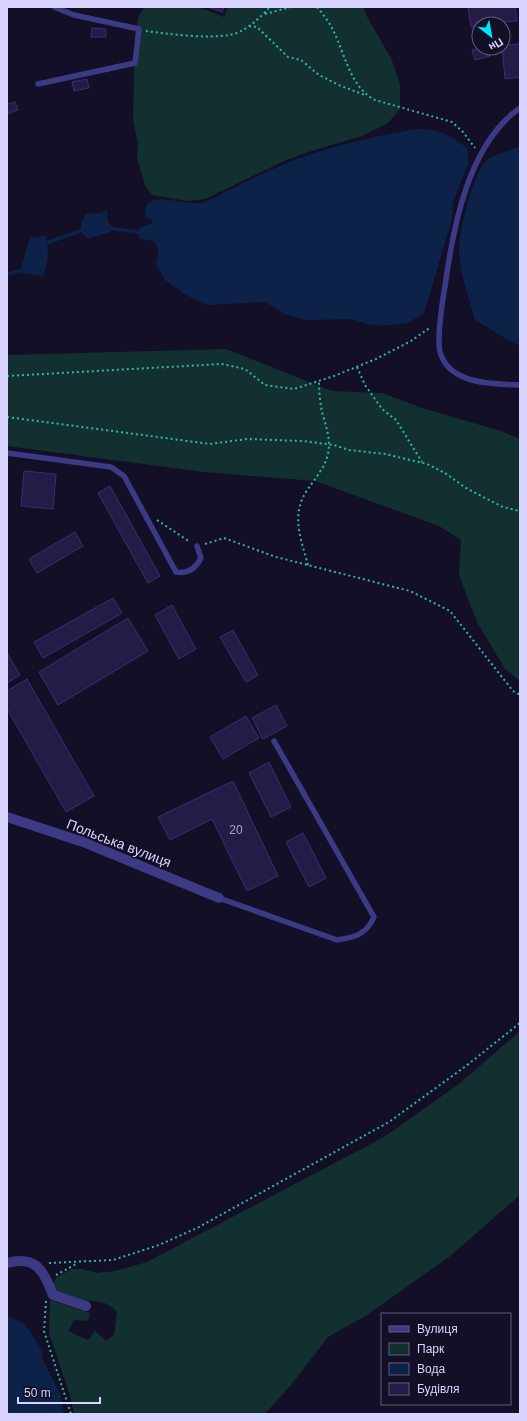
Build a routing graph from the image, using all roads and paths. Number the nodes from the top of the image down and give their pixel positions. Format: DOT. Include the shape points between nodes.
graph roads {
  1 [pos="54,7"];
  2 [pos="270,7"];
  3 [pos="291,7"];
  4 [pos="317,7"];
  5 [pos="264,14"];
  6 [pos="248,26"];
  7 [pos="139,30"];
  8 [pos="38,84"];
  9 [pos="367,96"];
  10 [pos="520,108"];
  11 [pos="489,142"];
  12 [pos="440,321"];
  13 [pos="357,367"];
  14 [pos="7,376"];
  15 [pos="319,381"];
  16 [pos="520,385"];
  17 [pos="7,417"];
  18 [pos="328,444"];
  19 [pos="7,452"];
  20 [pos="422,463"];
  21 [pos="143,510"];
  22 [pos="520,511"];
  23 [pos="197,546"];
  24 [pos="308,565"];
  25 [pos="520,695"];
  26 [pos="274,741"];
  27 [pos="7,817"];
  28 [pos="219,898"];
  29 [pos="520,1023"];
  30 [pos="79,1262"];
  31 [pos="7,1263"];
  32 [pos="36,1264"];
  33 [pos="49,1285"];
  34 [pos="86,1306"];
  35 [pos="70,1414"];
  1 -- 7 [label="lane" via="74,15"];
  2 -- 5 [label="path"];
  3 -- 5 [label="path"];
  4 -- 9 [label="path" via="332,28 357,85"];
  5 -- 6 [label="path"];
  6 -- 7 [label="path" via="230,35 168,34"];
  6 -- 9 [label="path" via="257,27 288,57 301,60 319,75"];
  7 -- 8 [label="lane" via="136,63"];
  9 -- 11 [label="path" via="452,122 475,148"];
  10 -- 11 [label="lane" via="502,124"];
  11 -- 12 [label="lane" via="468,186 454,232"];
  12 -- 13 [label="path" via="411,341"];
  12 -- 16 [label="lane" via="441,356 459,375 486,383"];
  13 -- 15 [label="path"];
  13 -- 20 [label="path" via="365,385 382,409 396,420"];
  14 -- 15 [label="path" via="222,364 245,369 266,385 294,389"];
  15 -- 18 [label="path"];
  17 -- 18 [label="path" via="210,444 247,439"];
  18 -- 20 [label="path"];
  18 -- 24 [label="path" via="328,454 318,476 306,491 298,517 300,538"];
  19 -- 21 [label="lane" via="112,467 124,476"];
  20 -- 22 [label="path" via="445,473 466,488 503,507"];
  21 -- 23 [label="path"];
  21 -- 23 [label="lane" via="176,572 184,573 197,566 201,558"];
  23 -- 24 [label="path" via="224,538 276,557"];
  24 -- 25 [label="path" via="410,591 450,611 513,691"];
  26 -- 28 [label="lane" via="374,917 370,928 355,937 337,940"];
  27 -- 28 [label="street, Польська вулиця" via="83,842"];
  29 -- 30 [label="path" via="389,1122 197,1228 159,1245 113,1260"];
  30 -- 32 [label="path"];
  30 -- 33 [label="path" via="55,1276"];
  31 -- 32 [label="street" via="27,1260"];
  32 -- 33 [label="street"];
  33 -- 34 [label="street" via="53,1295"];
  33 -- 35 [label="path" via="44,1310 44,1331"];
}
